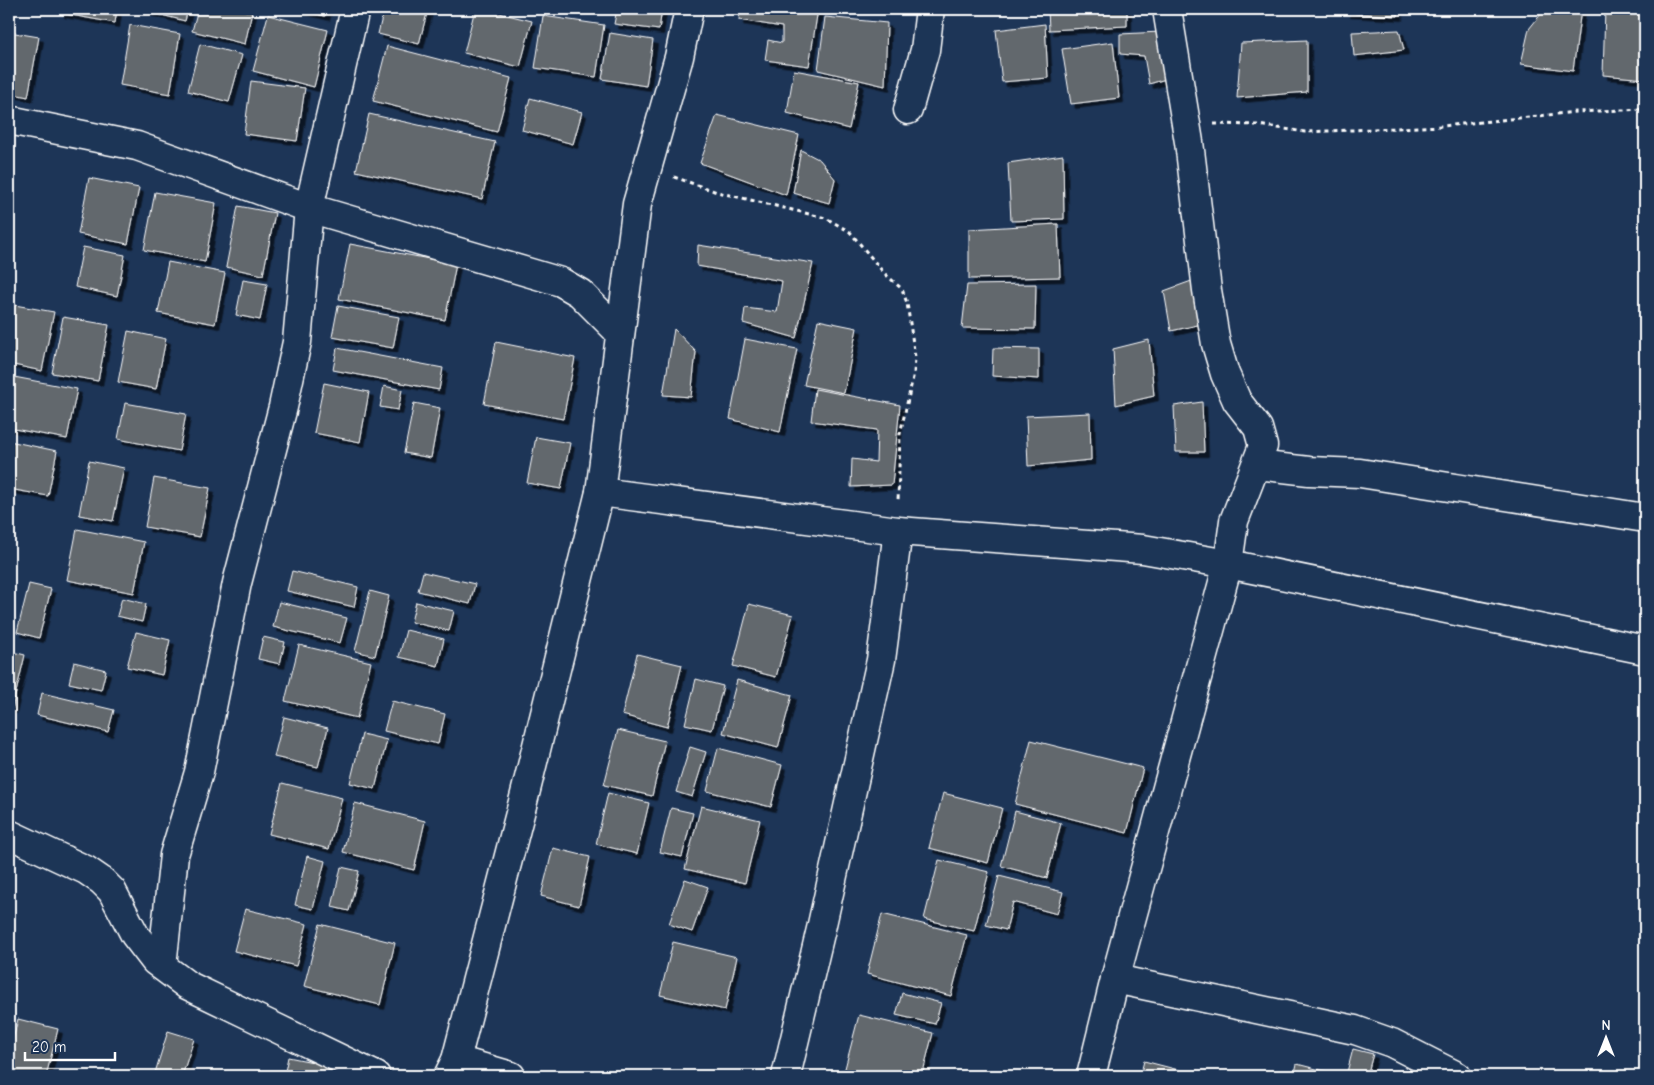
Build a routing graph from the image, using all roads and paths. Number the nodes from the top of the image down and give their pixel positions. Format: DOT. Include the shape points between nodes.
graph roads {
  1 [pos="355,9"];
  2 [pos="689,9"];
  3 [pos="930,9"];
  4 [pos="1168,9"];
  5 [pos="1645,109"];
  6 [pos="908,110"];
  7 [pos="9,120"];
  8 [pos="1186,122"];
  9 [pos="647,167"];
  10 [pos="309,208"];
  11 [pos="620,333"];
  12 [pos="1257,465"];
  13 [pos="600,492"];
  14 [pos="1645,518"];
  15 [pos="898,531"];
  16 [pos="1228,564"];
  17 [pos="1645,650"];
  18 [pos="9,834"];
  19 [pos="162,966"];
  20 [pos="1115,979"];
  21 [pos="452,1068"];
  22 [pos="376,1076"];
  23 [pos="511,1076"];
  24 [pos="786,1076"];
  25 [pos="1091,1076"];
  26 [pos="1457,1076"];
  1 -- 10 [label="street"];
  2 -- 9 [label="street" via="679,57"];
  3 -- 6 [label="street" via="925,50"];
  4 -- 8 [label="street"];
  5 -- 8 [label="path" via="1576,112 1443,126 1305,132"];
  7 -- 10 [label="street" via="137,146"];
  8 -- 12 [label="street" via="1216,344 1237,401 1258,428 1263,446"];
  9 -- 11 [label="street" via="637,204"];
  9 -- 15 [label="path" via="717,192 826,218 850,232 884,273 902,289 907,303 914,372 900,434"];
  10 -- 11 [label="street" via="561,282 580,293"];
  10 -- 19 [label="street" via="297,342 237,583 199,772 174,855"];
  11 -- 13 [label="street"];
  12 -- 14 [label="street" via="1360,473"];
  12 -- 16 [label="street" via="1234,521"];
  13 -- 15 [label="street"];
  13 -- 21 [label="street"];
  15 -- 16 [label="street" via="1143,549"];
  15 -- 24 [label="street" via="881,660"];
  16 -- 17 [label="street"];
  16 -- 20 [label="street"];
  18 -- 19 [label="street" via="102,880 135,935"];
  19 -- 22 [label="street" via="187,985"];
  20 -- 25 [label="street"];
  20 -- 26 [label="street" via="1355,1030 1392,1043"];
  21 -- 23 [label="street"];
}
